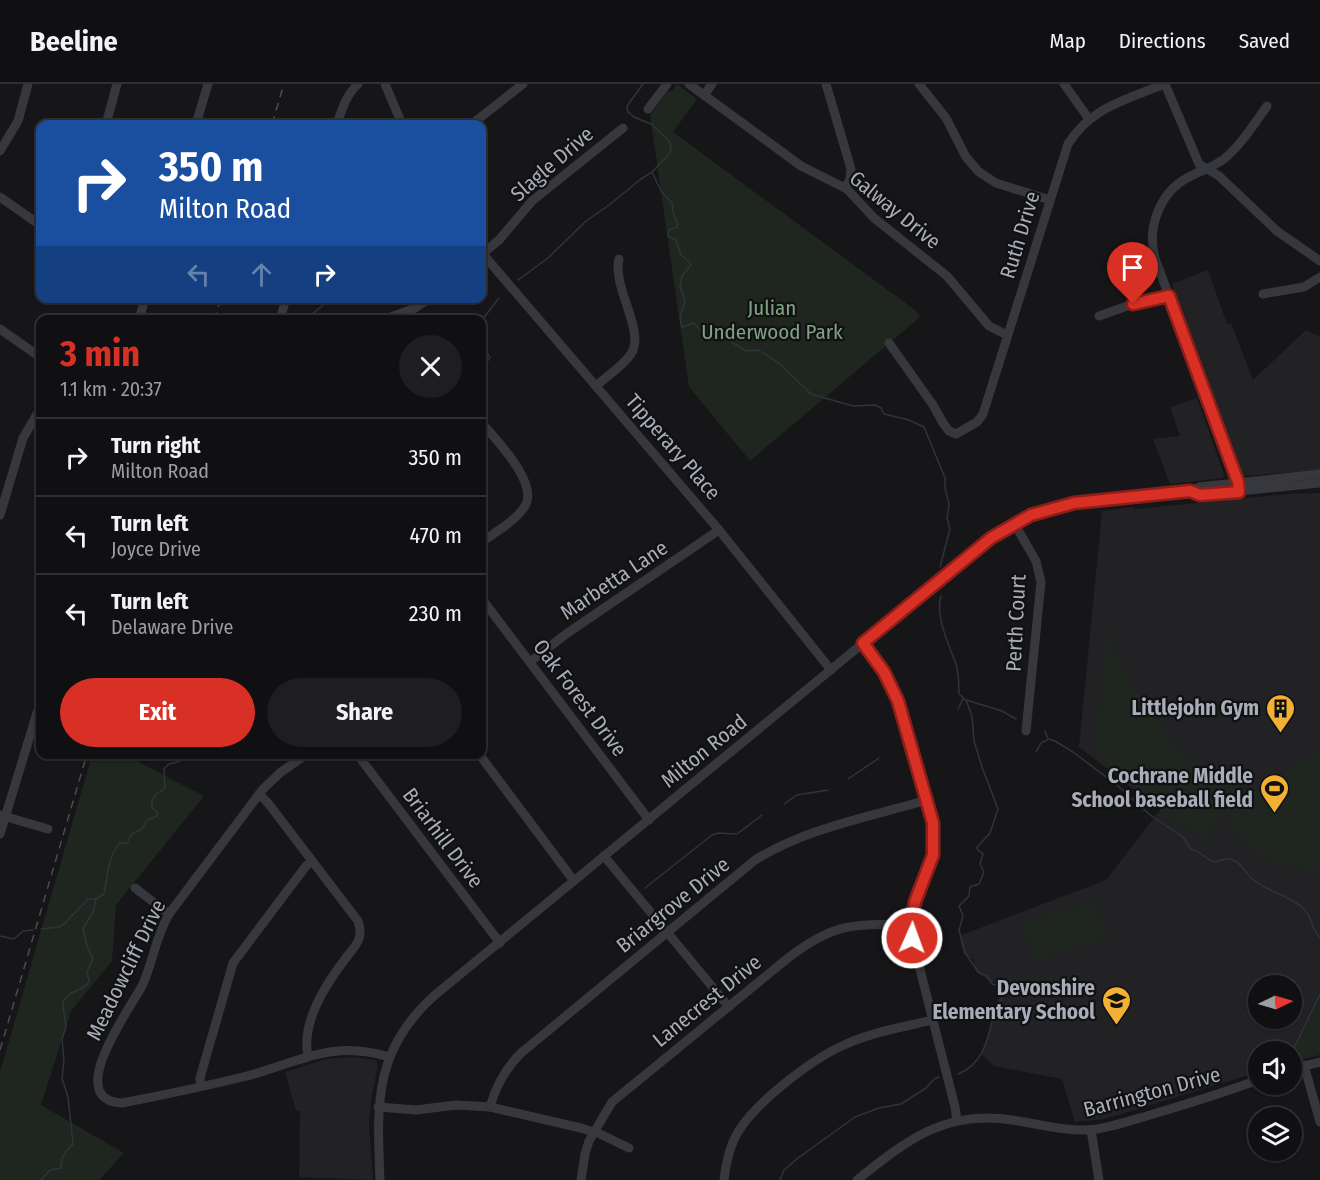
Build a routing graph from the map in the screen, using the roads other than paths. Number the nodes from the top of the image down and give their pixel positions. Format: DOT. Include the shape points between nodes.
graph roads {
  1 [pos="28,84"];
  2 [pos="117,84"];
  3 [pos="208,84"];
  4 [pos="358,84"];
  5 [pos="385,84"];
  6 [pos="668,84"];
  7 [pos="689,84"];
  8 [pos="711,84"];
  9 [pos="826,84"];
  10 [pos="919,84"];
  11 [pos="1064,84"];
  12 [pos="1165,84"];
  13 [pos="518,86"];
  14 [pos="704,95"];
  15 [pos="1267,106"];
  16 [pos="648,109"];
  17 [pos="1089,119"];
  18 [pos="107,120"];
  19 [pos="197,120"];
  20 [pos="338,120"];
  21 [pos="400,120"];
  22 [pos="477,120"];
  23 [pos="623,128"];
  24 [pos="0,152"];
  25 [pos="1208,169"];
  26 [pos="845,188"];
  27 [pos="0,197"];
  28 [pos="1050,200"];
  29 [pos="36,222"];
  30 [pos="486,251"];
  31 [pos="486,259"];
  32 [pos="619,259"];
  33 [pos="1320,261"];
  34 [pos="1320,277"];
  35 [pos="1263,294"];
  36 [pos="1169,296"];
  37 [pos="422,303"];
  38 [pos="402,315"];
  39 [pos="1099,316"];
  40 [pos="0,328"];
  41 [pos="1007,335"];
  42 [pos="889,343"];
  43 [pos="36,354"];
  44 [pos="596,386"];
  45 [pos="36,416"];
  46 [pos="486,428"];
  47 [pos="1320,474"];
  48 [pos="1320,483"];
  49 [pos="1238,487"];
  50 [pos="0,515"];
  51 [pos="1014,524"];
  52 [pos="719,530"];
  53 [pos="486,539"];
  54 [pos="486,604"];
  55 [pos="863,643"];
  56 [pos="530,662"];
  57 [pos="831,670"];
  58 [pos="36,715"];
  59 [pos="1026,731"];
  60 [pos="300,759"];
  61 [pos="361,759"];
  62 [pos="483,759"];
  63 [pos="259,794"];
  64 [pos="927,800"];
  65 [pos="2,816"];
  66 [pos="649,820"];
  67 [pos="48,829"];
  68 [pos="0,834"];
  69 [pos="604,856"];
  70 [pos="312,861"];
  71 [pos="574,881"];
  72 [pos="135,888"];
  73 [pos="169,914"];
  74 [pos="911,925"];
  75 [pos="667,932"];
  76 [pos="500,943"];
  77 [pos="729,1007"];
  78 [pos="933,1020"];
  79 [pos="308,1056"];
  80 [pos="389,1057"];
  81 [pos="1320,1062"];
  82 [pos="1304,1065"];
  83 [pos="1248,1083"];
  84 [pos="201,1086"];
  85 [pos="378,1107"];
  86 [pos="490,1107"];
  87 [pos="957,1121"];
  88 [pos="1320,1122"];
  89 [pos="1091,1130"];
  90 [pos="594,1131"];
  91 [pos="629,1148"];
  92 [pos="863,1178"];
  93 [pos="380,1180"];
  94 [pos="581,1180"];
  95 [pos="724,1180"];
  96 [pos="1099,1180"];
  1 -- 24 [label="street" via="18,121"];
  2 -- 18 [label="street"];
  3 -- 19 [label="street"];
  4 -- 20 [label="street" via="349,94"];
  5 -- 21 [label="street"];
  6 -- 16 [label="street"];
  7 -- 14 [label="street, Galway Drive"];
  8 -- 14 [label="street"];
  9 -- 26 [label="street" via="851,169"];
  10 -- 28 [label="street" via="946,118 966,157 979,172 996,183"];
  11 -- 17 [label="street"];
  12 -- 17 [label="street, Ruth Drive" via="1111,105"];
  12 -- 25 [label="street" via="1199,164"];
  13 -- 22 [label="street"];
  14 -- 26 [label="street, Galway Drive" via="801,166"];
  15 -- 25 [label="street" via="1235,149"];
  17 -- 28 [label="street, Ruth Drive" via="1068,144"];
  23 -- 30 [label="street, Slagle Drive" via="532,201"];
  25 -- 33 [label="street" via="1277,231"];
  25 -- 36 [label="street" via="1172,189 1155,219 1152,245"];
  26 -- 41 [label="street, Galway Drive" via="873,218 947,276 988,326"];
  27 -- 29 [label="street"];
  28 -- 41 [label="street, Ruth Drive"];
  31 -- 44 [label="street, Tipperary Place"];
  32 -- 44 [label="street" via="618,278 634,333 634,347 628,358"];
  34 -- 35 [label="street" via="1304,286"];
  36 -- 39 [label="street"];
  36 -- 49 [label="street"];
  37 -- 38 [label="street"];
  40 -- 43 [label="street"];
  41 -- 42 [label="street, Ruth Drive" via="983,414 956,434 943,423"];
  44 -- 52 [label="street, Tipperary Place"];
  45 -- 50 [label="street" via="23,438"];
  46 -- 53 [label="street" via="528,490 526,504 519,514"];
  47 -- 49 [label="street, Milton Road"];
  48 -- 49 [label="street, Milton Road"];
  49 -- 51 [label="street, Milton Road" via="1199,486 1190,491 1068,504"];
  51 -- 55 [label="street, Milton Road"];
  51 -- 59 [label="street, Perth Court" via="1036,561 1041,582"];
  52 -- 56 [label="street, Marbetta Lane"];
  52 -- 57 [label="street, Tipperary Place"];
  54 -- 56 [label="street, Oak Forest Drive"];
  55 -- 57 [label="street, Milton Road"];
  55 -- 64 [label="street" via="898,701"];
  56 -- 66 [label="street, Oak Forest Drive"];
  57 -- 66 [label="street, Milton Road"];
  58 -- 65 [label="street"];
  60 -- 63 [label="street, Meadowcliff Drive"];
  61 -- 76 [label="street, Briarhill Drive"];
  62 -- 71 [label="street"];
  63 -- 70 [label="street"];
  63 -- 73 [label="street, Meadowcliff Drive"];
  64 -- 74 [label="street" via="934,832 933,855 917,895"];
  64 -- 75 [label="street, Briargrove Drive" via="807,835 774,849"];
  65 -- 67 [label="street"];
  65 -- 68 [label="street"];
  66 -- 69 [label="street, Milton Road"];
  69 -- 71 [label="street, Milton Road"];
  69 -- 75 [label="street"];
  70 -- 79 [label="street" via="358,921 360,932 316,1008 306,1042"];
  70 -- 84 [label="street" via="233,963"];
  71 -- 76 [label="street, Milton Road"];
  72 -- 73 [label="street"];
  73 -- 84 [label="street, Meadowcliff Drive" via="142,986 111,1037 98,1075 98,1087 104,1097 118,1104"];
  74 -- 77 [label="street, Lanecrest Drive" via="862,925 829,932 808,942"];
  74 -- 78 [label="street"];
  75 -- 77 [label="street"];
  75 -- 86 [label="street, Briargrove Drive" via="521,1053 507,1068"];
  76 -- 80 [label="street, Milton Road" via="422,1007"];
  77 -- 90 [label="street, Lanecrest Drive" via="612,1102"];
  78 -- 87 [label="street"];
  78 -- 95 [label="street" via="850,1042 811,1063 743,1124 729,1152"];
  79 -- 80 [label="street, Meadowcliff Drive" via="361,1050"];
  79 -- 84 [label="street, Meadowcliff Drive"];
  80 -- 85 [label="street, Milton Road"];
  81 -- 82 [label="street"];
  82 -- 88 [label="street"];
  83 -- 89 [label="street, Barrington Drive"];
  85 -- 86 [label="street"];
  85 -- 93 [label="street, Milton Road"];
  86 -- 90 [label="street"];
  87 -- 89 [label="street, Barrington Drive" via="994,1118"];
  87 -- 92 [label="street, Barrington Drive" via="915,1137"];
  89 -- 96 [label="street"];
  90 -- 91 [label="street"];
  90 -- 94 [label="street, Lanecrest Drive"];
}
